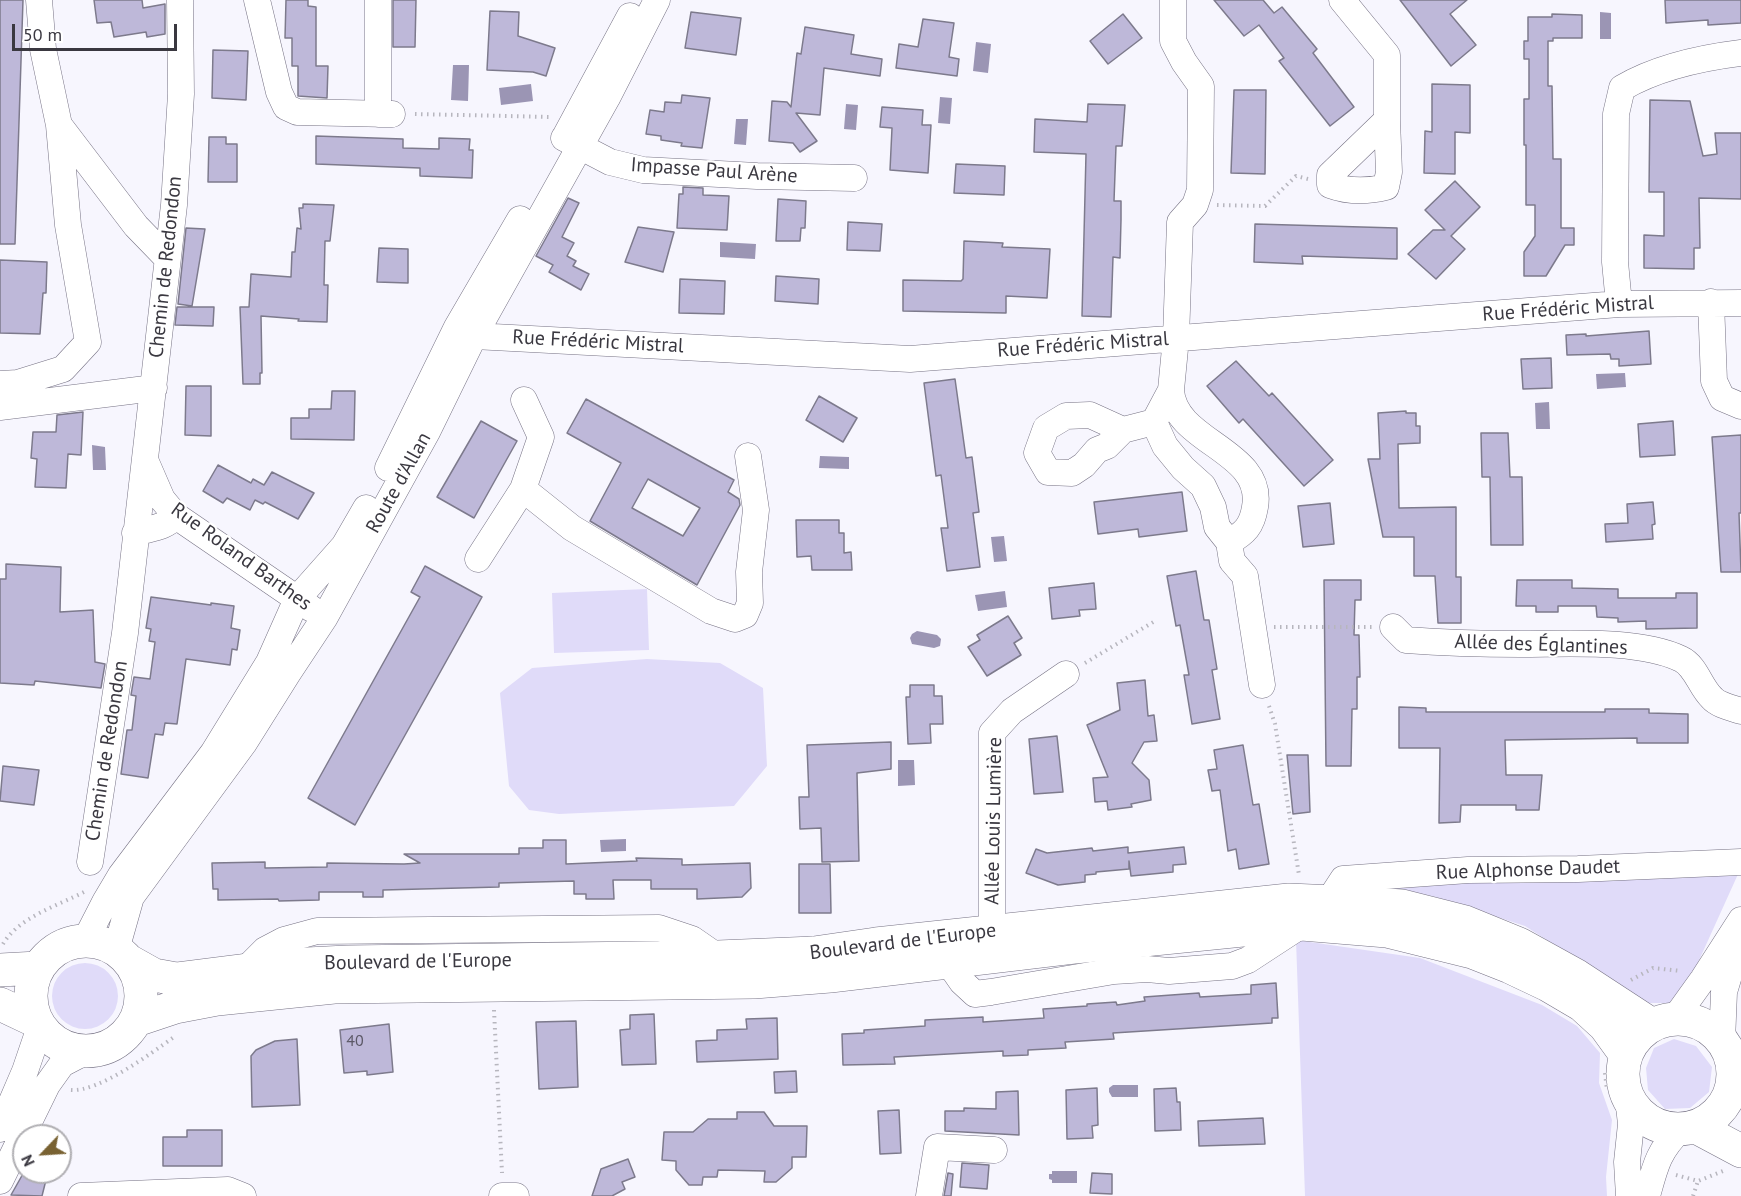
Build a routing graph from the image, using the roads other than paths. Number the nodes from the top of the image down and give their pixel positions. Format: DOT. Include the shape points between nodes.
graph roads {
  1 [pos="39,0"];
  2 [pos="180,0"];
  3 [pos="257,0"];
  4 [pos="378,0"];
  5 [pos="638,0"];
  6 [pos="657,0"];
  7 [pos="1173,0"];
  8 [pos="1342,0"];
  9 [pos="1741,53"];
  10 [pos="1386,120"];
  11 [pos="59,125"];
  12 [pos="569,134"];
  13 [pos="854,178"];
  14 [pos="167,258"];
  15 [pos="1711,302"];
  16 [pos="1741,303"];
  17 [pos="1619,304"];
  18 [pos="466,332"];
  19 [pos="1176,338"];
  20 [pos="0,384"];
  21 [pos="154,388"];
  22 [pos="1171,390"];
  23 [pos="524,400"];
  24 [pos="1741,406"];
  25 [pos="0,407"];
  26 [pos="1154,422"];
  27 [pos="1124,430"];
  28 [pos="748,456"];
  29 [pos="146,462"];
  30 [pos="523,489"];
  31 [pos="381,497"];
  32 [pos="176,516"];
  33 [pos="135,533"];
  34 [pos="1229,542"];
  35 [pos="478,560"];
  36 [pos="297,599"];
  37 [pos="325,617"];
  38 [pos="1393,627"];
  39 [pos="1066,674"];
  40 [pos="1262,685"];
  41 [pos="1741,711"];
  42 [pos="90,862"];
  43 [pos="1741,862"];
  44 [pos="1312,909"];
  45 [pos="1741,920"];
  46 [pos="993,932"];
  47 [pos="1741,935"];
  48 [pos="85,941"];
  49 [pos="122,956"];
  50 [pos="38,968"];
  51 [pos="0,970"];
  52 [pos="0,1004"];
  53 [pos="136,1020"];
  54 [pos="1664,1022"];
  55 [pos="38,1024"];
  56 [pos="1722,1041"];
  57 [pos="85,1052"];
  58 [pos="1626,1055"];
  59 [pos="1737,1091"];
  60 [pos="1628,1097"];
  61 [pos="1688,1128"];
  62 [pos="0,1129"];
  63 [pos="994,1150"];
  64 [pos="1741,1151"];
  65 [pos="0,1181"];
  66 [pos="81,1196"];
  67 [pos="243,1196"];
  68 [pos="502,1196"];
  69 [pos="515,1196"];
  70 [pos="929,1196"];
  71 [pos="1629,1196"];
  72 [pos="1647,1196"];
  1 -- 11 [label="street" via="43,49"];
  2 -- 14 [label="street, Chemin de Redondon" via="180,94"];
  3 -- 4 [label="street" via="286,107 297,112 385,114"];
  5 -- 12 [label="street, Route d'Allan"];
  6 -- 12 [label="street, Route d'Allan" via="607,98"];
  7 -- 19 [label="street" via="1173,41 1201,86 1200,190 1195,205 1180,222"];
  8 -- 10 [label="street" via="1387,55"];
  9 -- 17 [label="street" via="1704,58 1640,78 1622,88 1616,114 1615,262"];
  10 -- 10 [label="street" via="1330,175 1330,185 1370,191 1386,187"];
  11 -- 14 [label="street" via="136,226"];
  11 -- 20 [label="street" via="68,225 88,342 63,369 18,383"];
  12 -- 13 [label="street, Impasse Paul Arène" via="610,162 643,170"];
  12 -- 18 [label="street, Route d'Allan"];
  14 -- 21 [label="street, Chemin de Redondon"];
  15 -- 16 [label="street, Rue Frédéric Mistral"];
  15 -- 17 [label="street, Rue Frédéric Mistral"];
  15 -- 24 [label="street" via="1714,381 1722,398"];
  17 -- 19 [label="street, Rue Frédéric Mistral"];
  18 -- 19 [label="street, Rue Frédéric Mistral" via="910,358"];
  18 -- 31 [label="street, Route d'Allan" via="427,432"];
  19 -- 22 [label="street"];
  21 -- 25 [label="street"];
  21 -- 29 [label="street, Chemin de Redondon"];
  22 -- 26 [label="street"];
  22 -- 34 [label="street" via="1181,418 1248,473 1257,495 1254,516 1244,533"];
  23 -- 30 [label="street" via="541,437"];
  26 -- 27 [label="street"];
  26 -- 34 [label="street" via="1165,446 1203,486 1213,507 1216,527"];
  28 -- 30 [label="street" via="756,510 750,603 745,615 735,619 711,611 572,528"];
  29 -- 32 [label="street, Rue Roland Barthes" via="162,499"];
  29 -- 33 [label="street, Chemin de Redondon"];
  30 -- 35 [label="street"];
  31 -- 36 [label="street, Route d'Allan"];
  31 -- 37 [label="street, Route d'Allan"];
  32 -- 33 [label="street" via="168,525"];
  32 -- 36 [label="street, Rue Roland Barthes"];
  33 -- 42 [label="street, Chemin de Redondon" via="125,633"];
  34 -- 40 [label="street" via="1232,561 1245,576"];
  36 -- 37 [label="street, Rue Roland Barthes"];
  36 -- 48 [label="street, Route d'Allan" via="269,662 213,753 121,875"];
  37 -- 49 [label="street, Route d'Allan" via="244,743 131,897"];
  38 -- 41 [label="street, Allée des Églantines" via="1406,640 1582,644 1658,651 1690,665 1713,700"];
  39 -- 46 [label="street, Allée Louis Lumière" via="1012,711 992,733"];
  43 -- 44 [label="street, Rue Alphonse Daudet" via="1468,870 1343,879"];
  44 -- 46 [label="main road, Boulevard de l'Europe" via="1288,900"];
  44 -- 53 [label="main road, Boulevard de l'Europe" via="1074,947 830,976 754,982 334,987 175,1006"];
  44 -- 54 [label="main road, Boulevard de l'Europe" via="1402,906 1466,922 1529,950"];
  44 -- 58 [label="main road, Boulevard de l'Europe" via="1472,952 1510,967 1582,1005 1605,1026"];
  45 -- 54 [label="street" via="1703,979"];
  46 -- 49 [label="main road, Boulevard de l'Europe" via="814,953 347,962 176,979 154,975"];
  47 -- 56 [label="street" via="1724,992"];
  48 -- 49 [label="main road" via="101,943"];
  48 -- 50 [label="main road" via="58,949"];
  49 -- 53 [label="main road" via="141,990"];
  50 -- 51 [label="main road"];
  50 -- 55 [label="main road" via="30,995"];
  52 -- 55 [label="main road"];
  53 -- 57 [label="main road" via="115,1044"];
  54 -- 56 [label="main road" via="1693,1021 1709,1028"];
  54 -- 58 [label="main road" via="1641,1032"];
  55 -- 57 [label="main road" via="59,1045"];
  55 -- 62 [label="street" via="25,1071"];
  56 -- 59 [label="main road" via="1730,1056"];
  57 -- 65 [label="street" via="62,1064 47,1085"];
  58 -- 60 [label="main road" via="1622,1074"];
  59 -- 61 [label="main road" via="1712,1118"];
  60 -- 61 [label="main road" via="1649,1122 1664,1128"];
  60 -- 71 [label="street"];
  61 -- 64 [label="main road"];
  61 -- 72 [label="street" via="1666,1144"];
  63 -- 70 [label="street" via="937,1147"];
  66 -- 67 [label="street" via="228,1190"];
  68 -- 69 [label="street"];
}
